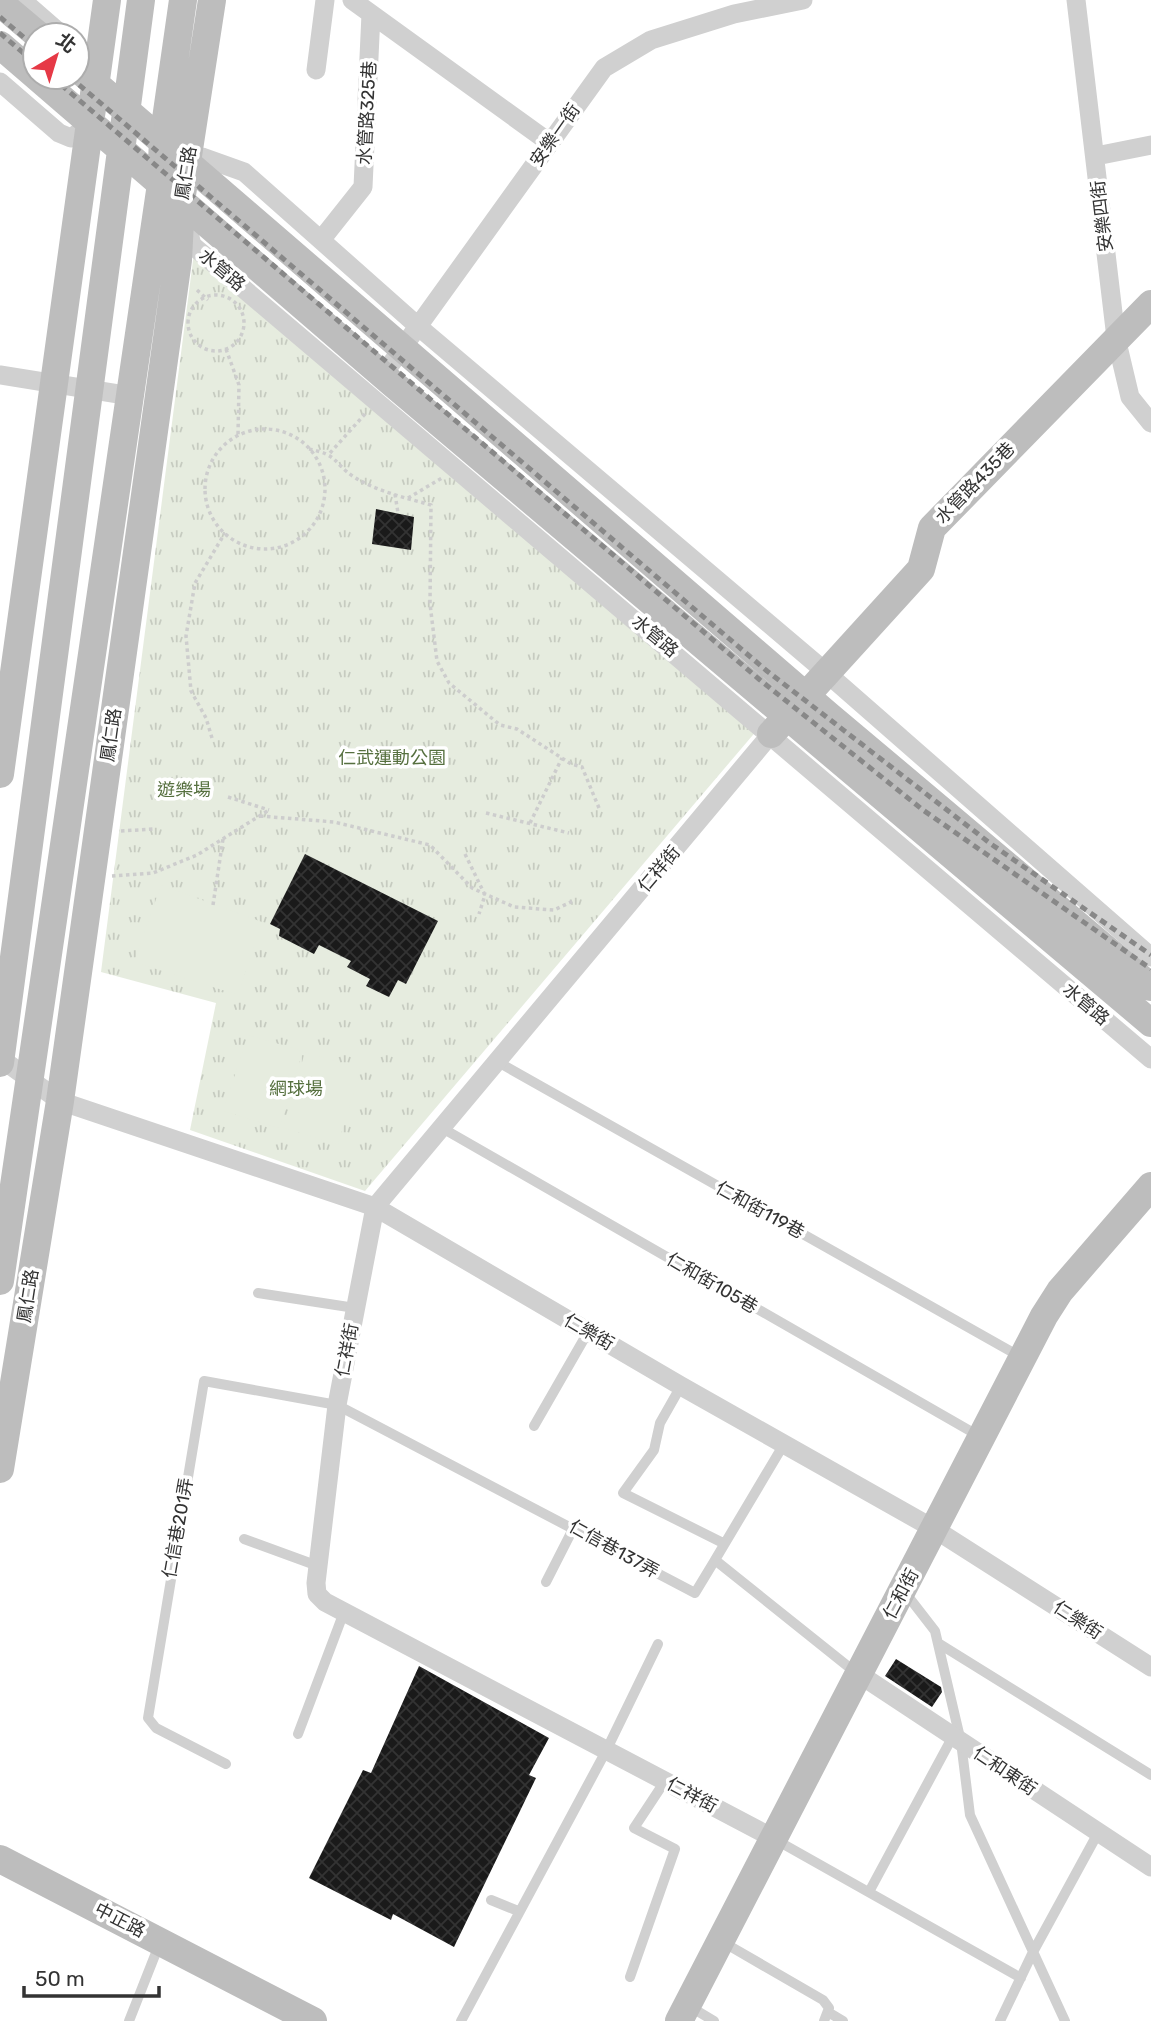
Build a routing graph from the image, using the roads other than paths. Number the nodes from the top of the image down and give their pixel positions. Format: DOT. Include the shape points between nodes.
graph roads {
  1 [pos="22,0"];
  2 [pos="107,0"];
  3 [pos="141,0"];
  4 [pos="183,0"];
  5 [pos="212,0"];
  6 [pos="325,0"];
  7 [pos="352,0"];
  8 [pos="803,0"];
  9 [pos="1076,0"];
  10 [pos="0,3"];
  11 [pos="371,14"];
  12 [pos="21,21"];
  13 [pos="46,21"];
  14 [pos="0,45"];
  15 [pos="91,60"];
  16 [pos="21,63"];
  17 [pos="316,70"];
  18 [pos="91,78"];
  19 [pos="0,82"];
  20 [pos="54,91"];
  21 [pos="89,91"];
  22 [pos="128,110"];
  23 [pos="92,123"];
  24 [pos="163,140"];
  25 [pos="550,143"];
  26 [pos="1151,145"];
  27 [pos="123,150"];
  28 [pos="1096,156"];
  29 [pos="187,164"];
  30 [pos="171,193"];
  31 [pos="321,240"];
  32 [pos="1151,304"];
  33 [pos="412,338"];
  34 [pos="1116,338"];
  35 [pos="0,375"];
  36 [pos="383,375"];
  37 [pos="55,384"];
  38 [pos="91,389"];
  39 [pos="131,396"];
  40 [pos="1151,423"];
  41 [pos="825,672"];
  42 [pos="804,694"];
  43 [pos="778,725"];
  44 [pos="2,743"];
  45 [pos="0,774"];
  46 [pos="1151,957"];
  47 [pos="1151,987"];
  48 [pos="1151,1023"];
  49 [pos="1151,1059"];
  50 [pos="0,1060"];
  51 [pos="498,1062"];
  52 [pos="32,1080"];
  53 [pos="60,1101"];
  54 [pos="442,1128"];
  55 [pos="1151,1186"];
  56 [pos="375,1207"];
  57 [pos="0,1281"];
  58 [pos="258,1293"];
  59 [pos="355,1308"];
  60 [pos="588,1332"];
  61 [pos="1023,1358"];
  62 [pos="681,1386"];
  63 [pos="337,1405"];
  64 [pos="534,1426"];
  65 [pos="982,1438"];
  66 [pos="784,1444"];
  67 [pos="1,1461"];
  68 [pos="574,1527"];
  69 [pos="936,1530"];
  70 [pos="244,1538"];
  71 [pos="723,1543"];
  72 [pos="715,1560"];
  73 [pos="318,1566"];
  74 [pos="546,1582"];
  75 [pos="904,1590"];
  76 [pos="344,1612"];
  77 [pos="938,1643"];
  78 [pos="657,1644"];
  79 [pos="1151,1667"];
  80 [pos="859,1674"];
  81 [pos="298,1734"];
  82 [pos="957,1739"];
  83 [pos="606,1751"];
  84 [pos="226,1764"];
  85 [pos="1151,1775"];
  86 [pos="665,1781"];
  87 [pos="1098,1833"];
  88 [pos="772,1838"];
  89 [pos="0,1859"];
  90 [pos="1151,1867"];
  91 [pos="869,1892"];
  92 [pos="491,1900"];
  93 [pos="519,1911"];
  94 [pos="160,1941"];
  95 [pos="721,1941"];
  96 [pos="1033,1952"];
  97 [pos="629,1977"];
  98 [pos="1021,1978"];
  99 [pos="684,2014"];
  100 [pos="826,2017"];
  101 [pos="130,2021"];
  102 [pos="313,2021"];
  103 [pos="461,2021"];
  104 [pos="714,2021"];
  105 [pos="843,2021"];
  106 [pos="1000,2021"];
  107 [pos="1065,2021"];
  1 -- 13 [label="street"];
  2 -- 15 [label="street"];
  3 -- 22 [label="street"];
  4 -- 24 [label="street, 鳳仁路"];
  5 -- 29 [label="street, 鳳仁路"];
  6 -- 17 [label="street"];
  7 -- 11 [label="street"];
  8 -- 25 [label="street, 安樂一街" via="734,14 651,40 604,68"];
  9 -- 28 [label="street, 安樂四街"];
  10 -- 12 [label="street"];
  11 -- 25 [label="street"];
  11 -- 31 [label="street, 水管路325巷" via="363,187"];
  14 -- 16 [label="street, 水管路"];
  18 -- 22 [label="street"];
  19 -- 23 [label="street" via="59,133 71,138"];
  20 -- 23 [label="street, 水管路"];
  21 -- 23 [label="street"];
  22 -- 24 [label="street"];
  22 -- 27 [label="street"];
  23 -- 27 [label="street, 水管路"];
  23 -- 37 [label="street"];
  24 -- 29 [label="street"];
  24 -- 30 [label="street, 鳳仁路"];
  25 -- 33 [label="street, 安樂一街"];
  26 -- 28 [label="street"];
  27 -- 30 [label="street, 水管路"];
  27 -- 38 [label="street"];
  28 -- 34 [label="street, 安樂四街"];
  29 -- 30 [label="street, 鳳仁路"];
  29 -- 31 [label="street" via="202,157 244,172"];
  29 -- 33 [label="street"];
  30 -- 36 [label="street, 水管路"];
  30 -- 39 [label="street, 鳳仁路"];
  30 -- 43 [label="street, 水管路" via="192,245"];
  30 -- 53 [label="street, 鳳仁路" via="178,260"];
  31 -- 33 [label="street"];
  32 -- 34 [label="street, 水管路435巷"];
  33 -- 36 [label="street, 安樂一街"];
  33 -- 41 [label="street"];
  33 -- 42 [label="street"];
  34 -- 40 [label="street, 安樂四街" via="1130,397"];
  34 -- 41 [label="street, 水管路435巷" via="932,528 921,569"];
  35 -- 37 [label="street"];
  36 -- 43 [label="street, 水管路"];
  37 -- 38 [label="street"];
  37 -- 44 [label="street"];
  38 -- 39 [label="street"];
  38 -- 50 [label="street"];
  39 -- 52 [label="street, 鳳仁路"];
  41 -- 42 [label="street, 水管路435巷"];
  41 -- 46 [label="street"];
  42 -- 43 [label="street, 水管路435巷"];
  42 -- 47 [label="street"];
  43 -- 48 [label="street, 水管路"];
  43 -- 49 [label="street, 水管路"];
  43 -- 51 [label="street, 仁祥街"];
  44 -- 45 [label="street"];
  50 -- 52 [label="street, 仁樂街"];
  51 -- 54 [label="street, 仁祥街"];
  51 -- 61 [label="lane, 仁和街119巷"];
  52 -- 53 [label="street, 仁樂街"];
  52 -- 57 [label="street, 鳳仁路"];
  53 -- 56 [label="street, 仁樂街"];
  53 -- 67 [label="street, 鳳仁路"];
  54 -- 56 [label="street, 仁祥街"];
  54 -- 65 [label="lane, 仁和街105巷"];
  55 -- 61 [label="street, 仁和街" via="1060,1291"];
  56 -- 59 [label="street, 仁祥街"];
  56 -- 60 [label="street, 仁樂街"];
  58 -- 59 [label="lane"];
  59 -- 63 [label="street, 仁祥街"];
  60 -- 62 [label="street, 仁樂街"];
  60 -- 64 [label="lane"];
  61 -- 65 [label="street, 仁和街"];
  62 -- 66 [label="street, 仁樂街"];
  62 -- 71 [label="lane" via="660,1423 654,1450 623,1493"];
  63 -- 68 [label="lane, 仁信巷137弄"];
  63 -- 73 [label="street, 仁祥街"];
  63 -- 84 [label="lane, 仁信巷201弄" via="204,1381 148,1718 156,1728"];
  65 -- 69 [label="street, 仁和街"];
  66 -- 69 [label="street, 仁樂街"];
  66 -- 71 [label="lane"];
  68 -- 72 [label="lane, 仁信巷137弄" via="695,1593"];
  68 -- 74 [label="lane"];
  69 -- 75 [label="street, 仁和街"];
  69 -- 79 [label="street, 仁樂街"];
  70 -- 73 [label="lane"];
  71 -- 72 [label="lane"];
  72 -- 80 [label="lane"];
  73 -- 76 [label="street, 仁祥街" via="317,1594"];
  75 -- 77 [label="lane" via="936,1631"];
  75 -- 80 [label="street, 仁和街"];
  76 -- 81 [label="lane"];
  76 -- 83 [label="street, 仁祥街"];
  77 -- 82 [label="lane"];
  77 -- 85 [label="lane"];
  78 -- 83 [label="lane"];
  80 -- 82 [label="street, 仁和東街"];
  80 -- 88 [label="street, 仁和街"];
  82 -- 87 [label="street, 仁和東街"];
  82 -- 91 [label="lane"];
  82 -- 96 [label="lane" via="970,1815"];
  83 -- 86 [label="street, 仁祥街"];
  83 -- 93 [label="lane"];
  86 -- 88 [label="street, 仁祥街"];
  86 -- 97 [label="lane" via="634,1828 675,1849"];
  87 -- 90 [label="street, 仁和東街"];
  87 -- 96 [label="lane"];
  88 -- 91 [label="lane"];
  88 -- 95 [label="street, 仁和街"];
  89 -- 94 [label="street, 中正路"];
  91 -- 98 [label="lane"];
  92 -- 93 [label="lane"];
  93 -- 103 [label="lane"];
  94 -- 101 [label="lane"];
  94 -- 102 [label="street, 中正路"];
  95 -- 99 [label="street, 仁和街"];
  95 -- 100 [label="lane" via="823,2000"];
  96 -- 98 [label="lane"];
  96 -- 107 [label="lane"];
  98 -- 106 [label="lane"];
  99 -- 104 [label="lane"];
  100 -- 105 [label="lane"];
}
